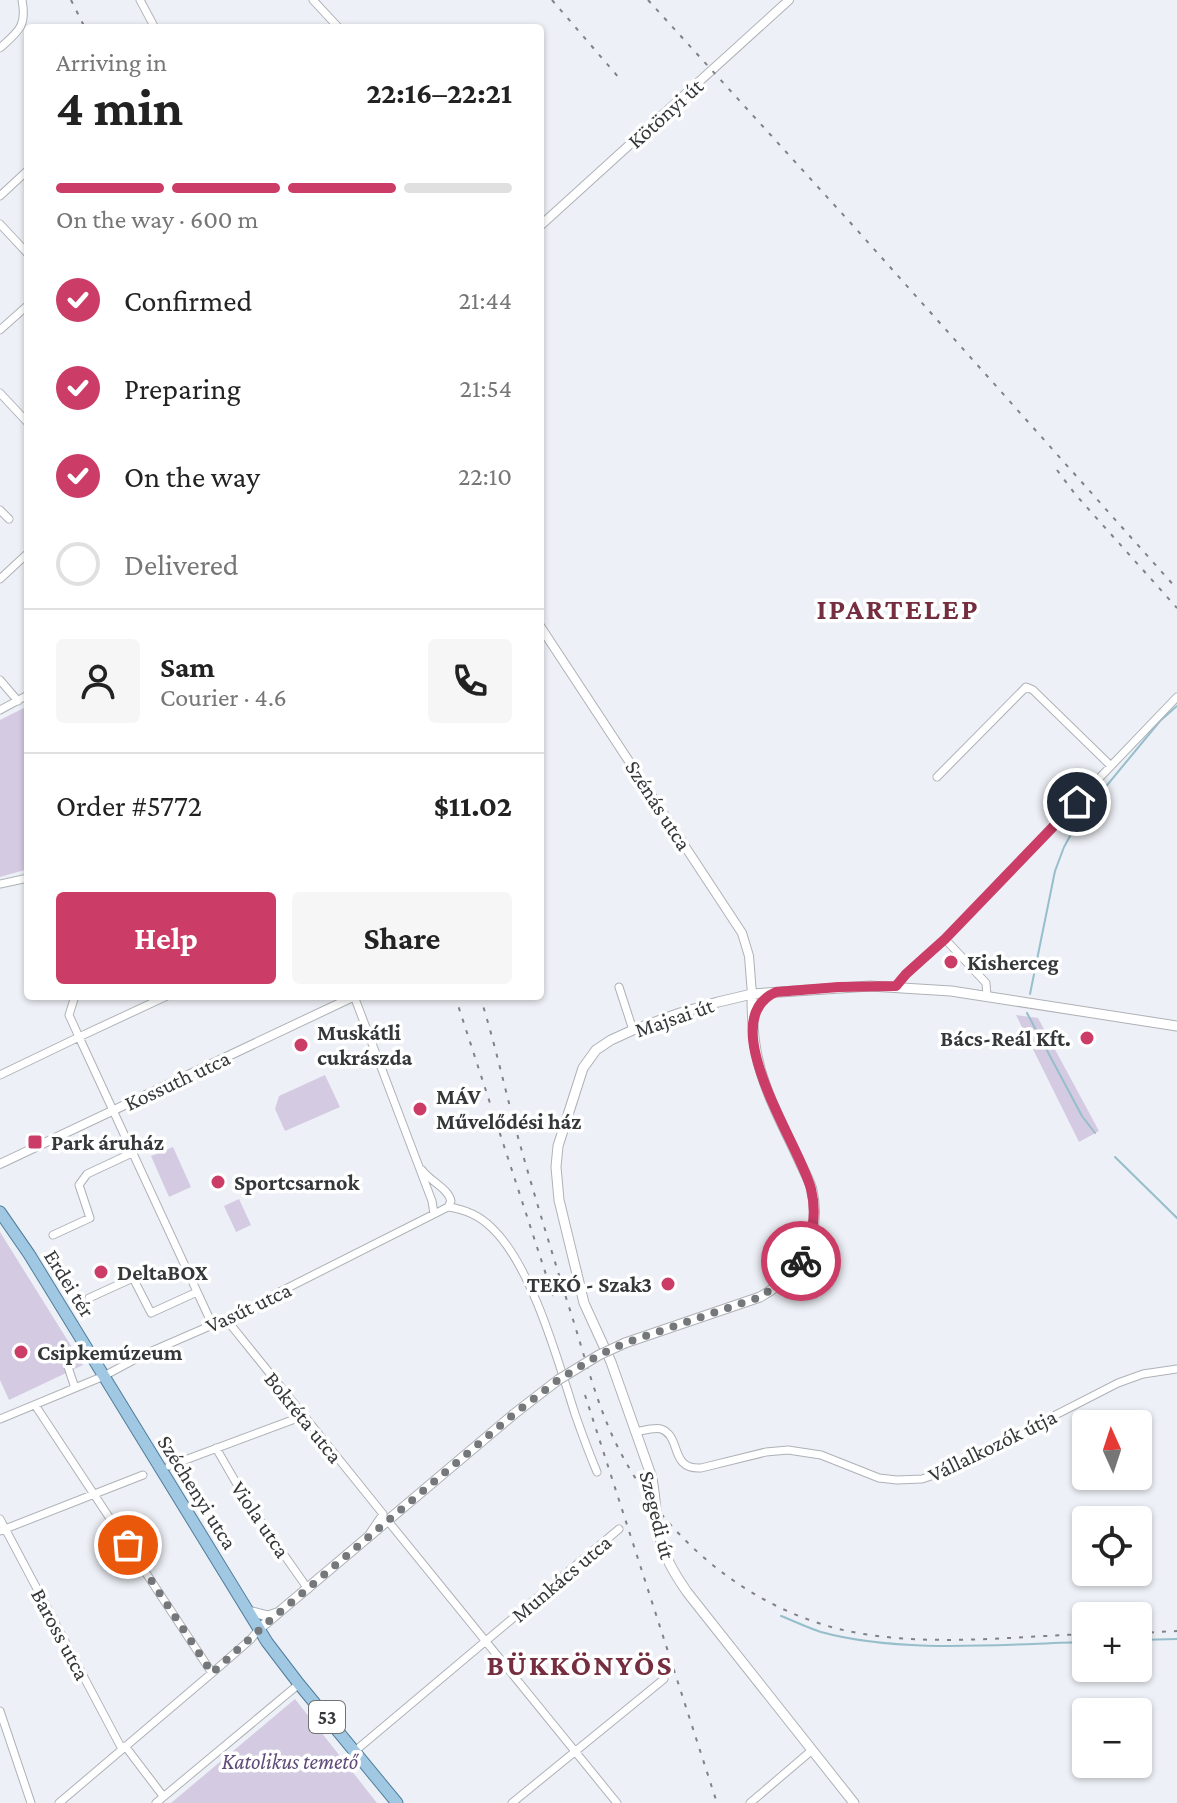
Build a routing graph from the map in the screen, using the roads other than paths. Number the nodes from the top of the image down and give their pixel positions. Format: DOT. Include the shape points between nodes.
graph roads {
  1 [pos="22,0"];
  2 [pos="140,0"];
  3 [pos="313,0"];
  4 [pos="789,0"];
  5 [pos="153,24"];
  6 [pos="335,24"];
  7 [pos="0,48"];
  8 [pos="24,174"];
  9 [pos="0,196"];
  10 [pos="544,222"];
  11 [pos="0,224"];
  12 [pos="24,250"];
  13 [pos="24,309"];
  14 [pos="0,330"];
  15 [pos="0,393"];
  16 [pos="24,419"];
  17 [pos="0,510"];
  18 [pos="9,519"];
  19 [pos="24,557"];
  20 [pos="0,579"];
  21 [pos="544,632"];
  22 [pos="0,680"];
  23 [pos="24,697"];
  24 [pos="1177,697"];
  25 [pos="18,701"];
  26 [pos="0,710"];
  27 [pos="1111,766"];
  28 [pos="937,777"];
  29 [pos="24,879"];
  30 [pos="0,884"];
  31 [pos="945,939"];
  32 [pos="896,986"];
  33 [pos="619,987"];
  34 [pos="776,992"];
  35 [pos="752,994"];
  36 [pos="987,996"];
  37 [pos="74,1000"];
  38 [pos="158,1000"];
  39 [pos="346,1000"];
  40 [pos="356,1000"];
  41 [pos="752,1026"];
  42 [pos="1177,1026"];
  43 [pos="633,1030"];
  44 [pos="79,1037"];
  45 [pos="0,1075"];
  46 [pos="112,1110"];
  47 [pos="132,1153"];
  48 [pos="415,1158"];
  49 [pos="0,1164"];
  50 [pos="557,1179"];
  51 [pos="448,1207"];
  52 [pos="0,1212"];
  53 [pos="434,1214"];
  54 [pos="53,1235"];
  55 [pos="197,1292"];
  56 [pos="89,1298"];
  57 [pos="226,1319"];
  58 [pos="212,1324"];
  59 [pos="65,1358"];
  60 [pos="1177,1369"];
  61 [pos="104,1376"];
  62 [pos="75,1388"];
  63 [pos="35,1405"];
  64 [pos="303,1416"];
  65 [pos="0,1419"];
  66 [pos="635,1432"];
  67 [pos="216,1448"];
  68 [pos="169,1466"];
  69 [pos="597,1472"];
  70 [pos="143,1475"];
  71 [pos="94,1494"];
  72 [pos="385,1518"];
  73 [pos="0,1519"];
  74 [pos="619,1529"];
  75 [pos="3,1530"];
  76 [pos="308,1589"];
  77 [pos="248,1611"];
  78 [pos="280,1612"];
  79 [pos="259,1629"];
  80 [pos="485,1641"];
  81 [pos="212,1673"];
  82 [pos="664,1679"];
  83 [pos="299,1684"];
  84 [pos="0,1711"];
  85 [pos="123,1748"];
  86 [pos="355,1751"];
  87 [pos="811,1751"];
  88 [pos="575,1753"];
  89 [pos="163,1796"];
  90 [pos="31,1803"];
  91 [pos="59,1803"];
  92 [pos="156,1803"];
  93 [pos="397,1803"];
  94 [pos="512,1803"];
  95 [pos="617,1803"];
  96 [pos="750,1803"];
  97 [pos="854,1803"];
  1 -- 7 [label="street" via="22,25"];
  2 -- 5 [label="street"];
  3 -- 6 [label="street"];
  4 -- 10 [label="street, Kötönyi út"];
  8 -- 9 [label="street"];
  11 -- 12 [label="street"];
  13 -- 14 [label="street"];
  15 -- 16 [label="street"];
  17 -- 18 [label="street"];
  19 -- 20 [label="street"];
  21 -- 35 [label="street, Szénás utca" via="742,933"];
  22 -- 25 [label="street"];
  23 -- 25 [label="street"];
  24 -- 27 [label="street"];
  25 -- 26 [label="street"];
  27 -- 28 [label="street" via="1026,687"];
  27 -- 31 [label="street"];
  29 -- 30 [label="street"];
  31 -- 32 [label="street"];
  31 -- 36 [label="street" via="986,983"];
  32 -- 34 [label="main road, Majsai út"];
  32 -- 36 [label="main road, Majsai út"];
  33 -- 43 [label="street"];
  34 -- 35 [label="main road, Majsai út"];
  34 -- 41 [label="main road" via="760,1004"];
  35 -- 41 [label="main road"];
  35 -- 43 [label="main road, Majsai út"];
  36 -- 42 [label="main road, Majsai út"];
  37 -- 44 [label="street" via="69,1015"];
  38 -- 44 [label="street"];
  39 -- 46 [label="street, Kossuth utca"];
  40 -- 48 [label="street"];
  41 -- 72 [label="main road, bridge" via="765,1086 812,1191 814,1221 794,1271 760,1297 599,1355 558,1380"];
  43 -- 50 [label="main road, Majsai út" via="596,1050 583,1068 558,1146"];
  44 -- 45 [label="street"];
  44 -- 46 [label="street"];
  46 -- 47 [label="street"];
  46 -- 49 [label="street, Kossuth utca"];
  47 -- 54 [label="street, Erdei tér" via="87,1174 79,1185 90,1218"];
  47 -- 55 [label="street"];
  48 -- 51 [label="street" via="450,1196"];
  48 -- 53 [label="street"];
  50 -- 66 [label="main road, Szegedi út" via="579,1289"];
  51 -- 53 [label="street, Vasút utca"];
  51 -- 69 [label="street" via="490,1226 517,1263 539,1309"];
  52 -- 61 [label="main road, Erdei tér / 53"];
  53 -- 57 [label="street, Vasút utca"];
  55 -- 56 [label="street, Erdei tér" via="151,1313 133,1278"];
  55 -- 58 [label="street"];
  57 -- 58 [label="street, Vasút utca"];
  57 -- 64 [label="street, Bokréta utca"];
  58 -- 61 [label="street, Vasút utca"];
  59 -- 62 [label="street"];
  60 -- 66 [label="street, Vállalkozók útja" via="1118,1383 946,1471 914,1481 879,1478 821,1455 788,1450 692,1468 681,1461 664,1431"];
  61 -- 62 [label="street, Vasút utca"];
  61 -- 77 [label="main road, Széchenyi utca / 53"];
  62 -- 63 [label="street, Vasút utca"];
  63 -- 65 [label="street, Vasút utca"];
  63 -- 71 [label="street"];
  64 -- 67 [label="street"];
  64 -- 72 [label="street, Bokréta utca"];
  66 -- 87 [label="main road, Szegedi út" via="671,1568"];
  67 -- 68 [label="street"];
  67 -- 76 [label="street, Viola utca"];
  70 -- 71 [label="street"];
  71 -- 75 [label="street"];
  71 -- 81 [label="street"];
  72 -- 76 [label="main road"];
  72 -- 80 [label="street, Bokréta utca"];
  73 -- 75 [label="street, Baross utca"];
  74 -- 80 [label="street, Munkács utca"];
  75 -- 85 [label="street, Baross utca"];
  76 -- 78 [label="main road"];
  77 -- 78 [label="main road" via="268,1616"];
  77 -- 79 [label="main road, Széchenyi utca / 53"];
  78 -- 79 [label="main road"];
  79 -- 81 [label="street"];
  79 -- 83 [label="main road, 53"];
  80 -- 86 [label="street, Munkács utca"];
  80 -- 88 [label="street, Bokréta utca"];
  81 -- 85 [label="street"];
  82 -- 88 [label="street"];
  83 -- 86 [label="main road, 53"];
  83 -- 89 [label="street"];
  84 -- 90 [label="street"];
  85 -- 89 [label="street, Baross utca"];
  85 -- 91 [label="street"];
  86 -- 93 [label="main road, 53"];
  87 -- 96 [label="street"];
  87 -- 97 [label="main road, Szegedi út"];
  88 -- 94 [label="street"];
  88 -- 95 [label="street, Bokréta utca"];
  89 -- 92 [label="street"];
}
